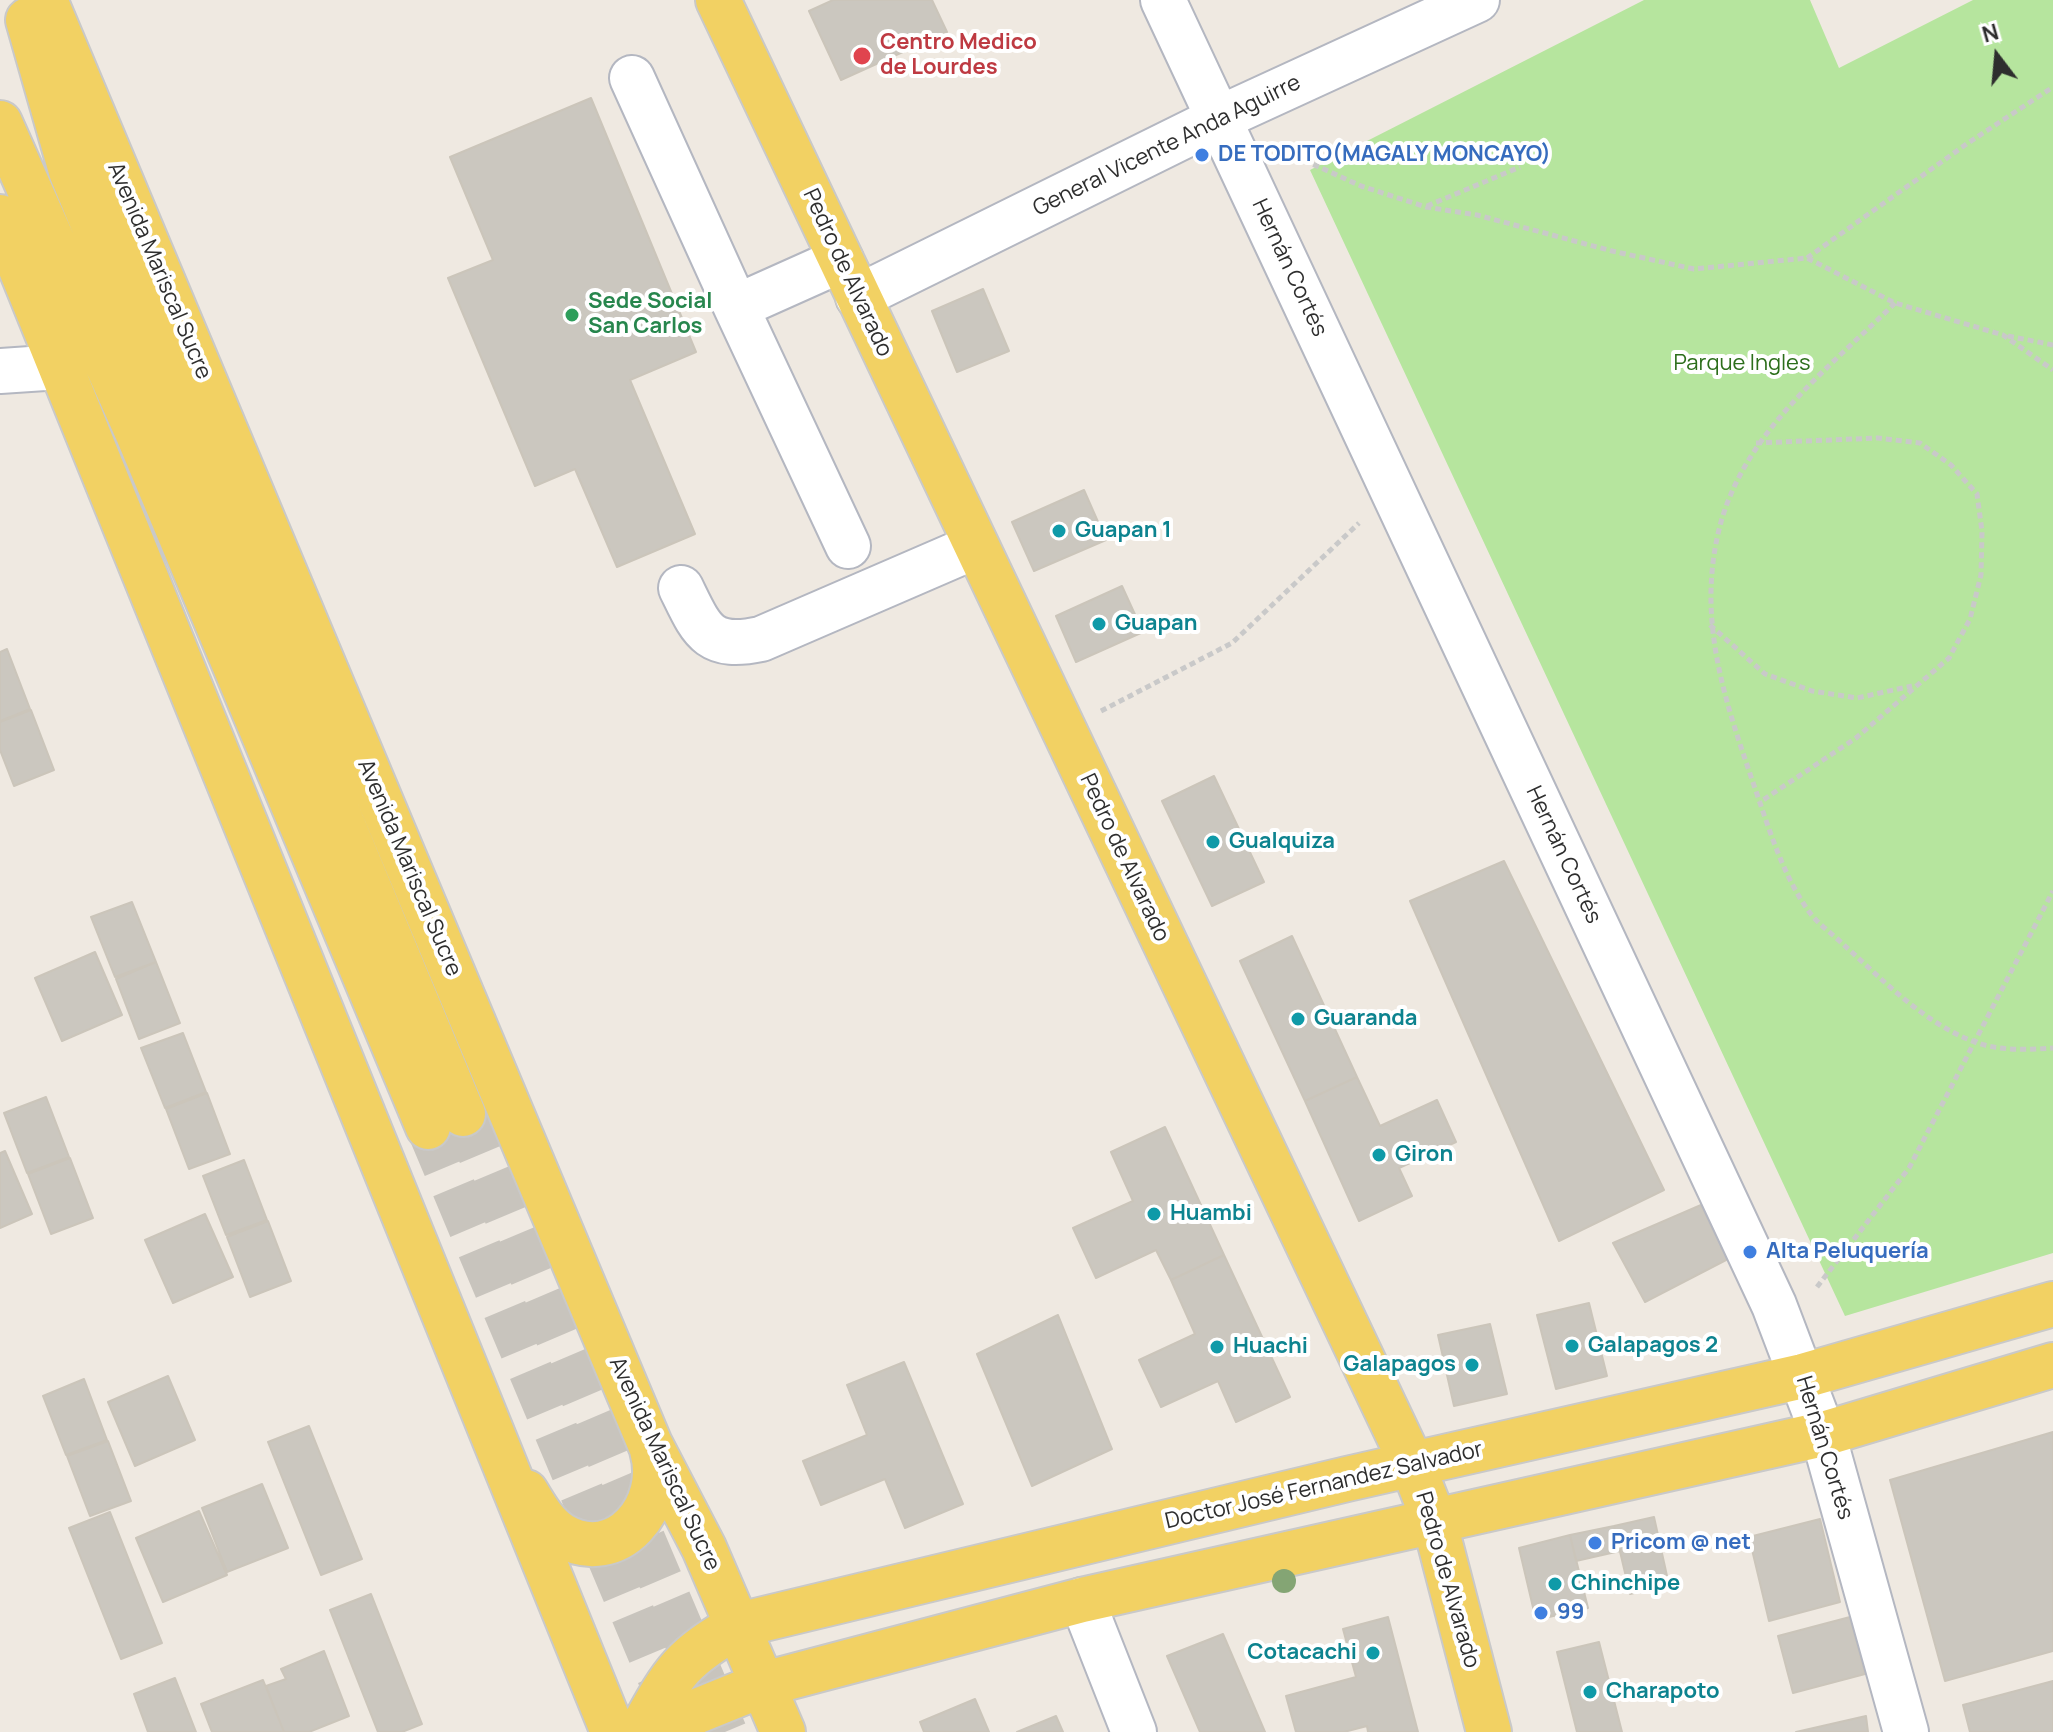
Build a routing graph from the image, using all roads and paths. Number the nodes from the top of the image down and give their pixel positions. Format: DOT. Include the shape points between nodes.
graph roads {
  1 [pos="22,0"];
  2 [pos="45,0"];
  3 [pos="718,0"];
  4 [pos="1163,0"];
  5 [pos="1457,4"];
  6 [pos="632,78"];
  7 [pos="2053,87"];
  8 [pos="1220,118"];
  9 [pos="0,123"];
  10 [pos="1286,152"];
  11 [pos="1520,167"];
  12 [pos="1426,207"];
  13 [pos="0,217"];
  14 [pos="1807,258"];
  15 [pos="850,278"];
  16 [pos="1895,303"];
  17 [pos="736,307"];
  18 [pos="2003,335"];
  19 [pos="2053,345"];
  20 [pos="60,367"];
  21 [pos="2053,370"];
  22 [pos="0,371"];
  23 [pos="1756,443"];
  24 [pos="1392,493"];
  25 [pos="848,546"];
  26 [pos="976,546"];
  27 [pos="681,588"];
  28 [pos="1710,625"];
  29 [pos="1913,686"];
  30 [pos="1064,731"];
  31 [pos="1760,802"];
  32 [pos="2053,891"];
  33 [pos="1977,1043"];
  34 [pos="2053,1048"];
  35 [pos="1817,1287"];
  36 [pos="2053,1304"];
  37 [pos="2053,1365"];
  38 [pos="1803,1376"];
  39 [pos="1823,1434"];
  40 [pos="650,1444"];
  41 [pos="496,1446"];
  42 [pos="1412,1464"];
  43 [pos="1434,1520"];
  44 [pos="1082,1600"];
  45 [pos="739,1625"];
  46 [pos="764,1684"];
  47 [pos="613,1732"];
  48 [pos="640,1732"];
  49 [pos="665,1732"];
  50 [pos="783,1732"];
  51 [pos="1134,1732"];
  52 [pos="1489,1732"];
  53 [pos="1906,1732"];
  1 -- 9 [label="main road, Avenida Mariscal Sucre" via="71,171 445,1120"];
  2 -- 40 [label="main road, Avenida Mariscal Sucre"];
  3 -- 15 [label="main road, Pedro de Alvarado"];
  4 -- 8 [label="street, Hernán Cortés"];
  5 -- 8 [label="street, General Vicente Anda Aguirre"];
  6 -- 17 [label="street"];
  7 -- 14 [label="path"];
  8 -- 15 [label="street, General Vicente Anda Aguirre"];
  8 -- 24 [label="street, Hernán Cortés"];
  10 -- 12 [label="path" via="1361,186"];
  11 -- 12 [label="path"];
  12 -- 14 [label="path" via="1694,269"];
  13 -- 20 [label="main road"];
  14 -- 16 [label="path"];
  15 -- 17 [label="street, General Vicente Anda Aguirre"];
  15 -- 26 [label="main road, Pedro de Alvarado"];
  16 -- 18 [label="path"];
  16 -- 23 [label="path"];
  17 -- 25 [label="street"];
  18 -- 19 [label="path"];
  18 -- 21 [label="path"];
  20 -- 22 [label="street"];
  20 -- 41 [label="main road"];
  23 -- 28 [label="path" via="1734,485 1718,534"];
  23 -- 29 [label="path" via="1878,438 1920,443 1951,465 1977,494 1981,575 1970,619 1949,658"];
  24 -- 30 [label="path" via="1232,643"];
  24 -- 38 [label="street, Hernán Cortés"];
  26 -- 27 [label="street" via="761,639 738,644 716,640 700,628"];
  26 -- 30 [label="main road, Pedro de Alvarado"];
  28 -- 29 [label="path" via="1765,674 1812,691 1857,698"];
  28 -- 31 [label="path" via="1720,684"];
  29 -- 31 [label="path" via="1856,738"];
  30 -- 42 [label="main road, Pedro de Alvarado"];
  31 -- 33 [label="path" via="1774,849 1811,913 1933,1020"];
  32 -- 33 [label="path"];
  33 -- 34 [label="path" via="2024,1051"];
  33 -- 35 [label="path" via="1909,1168"];
  36 -- 38 [label="main road, Doctor José Fernandez Salvador"];
  37 -- 39 [label="main road"];
  38 -- 39 [label="street, Hernán Cortés"];
  38 -- 42 [label="main road, Doctor José Fernandez Salvador"];
  39 -- 43 [label="main road"];
  39 -- 53 [label="street, Hernán Cortés"];
  40 -- 41 [label="main road" via="657,1467 646,1512 609,1541 586,1545 560,1534 543,1518"];
  40 -- 45 [label="main road, Avenida Mariscal Sucre"];
  41 -- 47 [label="main road"];
  42 -- 43 [label="main road, Pedro de Alvarado"];
  42 -- 45 [label="main road, Doctor José Fernandez Salvador"];
  43 -- 44 [label="main road"];
  43 -- 52 [label="main road, Pedro de Alvarado"];
  44 -- 46 [label="main road"];
  44 -- 51 [label="street"];
  45 -- 46 [label="main road, Avenida Mariscal Sucre"];
  45 -- 48 [label="main road, Doctor José Fernandez Salvador" via="702,1646 674,1671"];
  46 -- 49 [label="main road" via="695,1712"];
  46 -- 50 [label="main road, Avenida Mariscal Sucre"];
}
